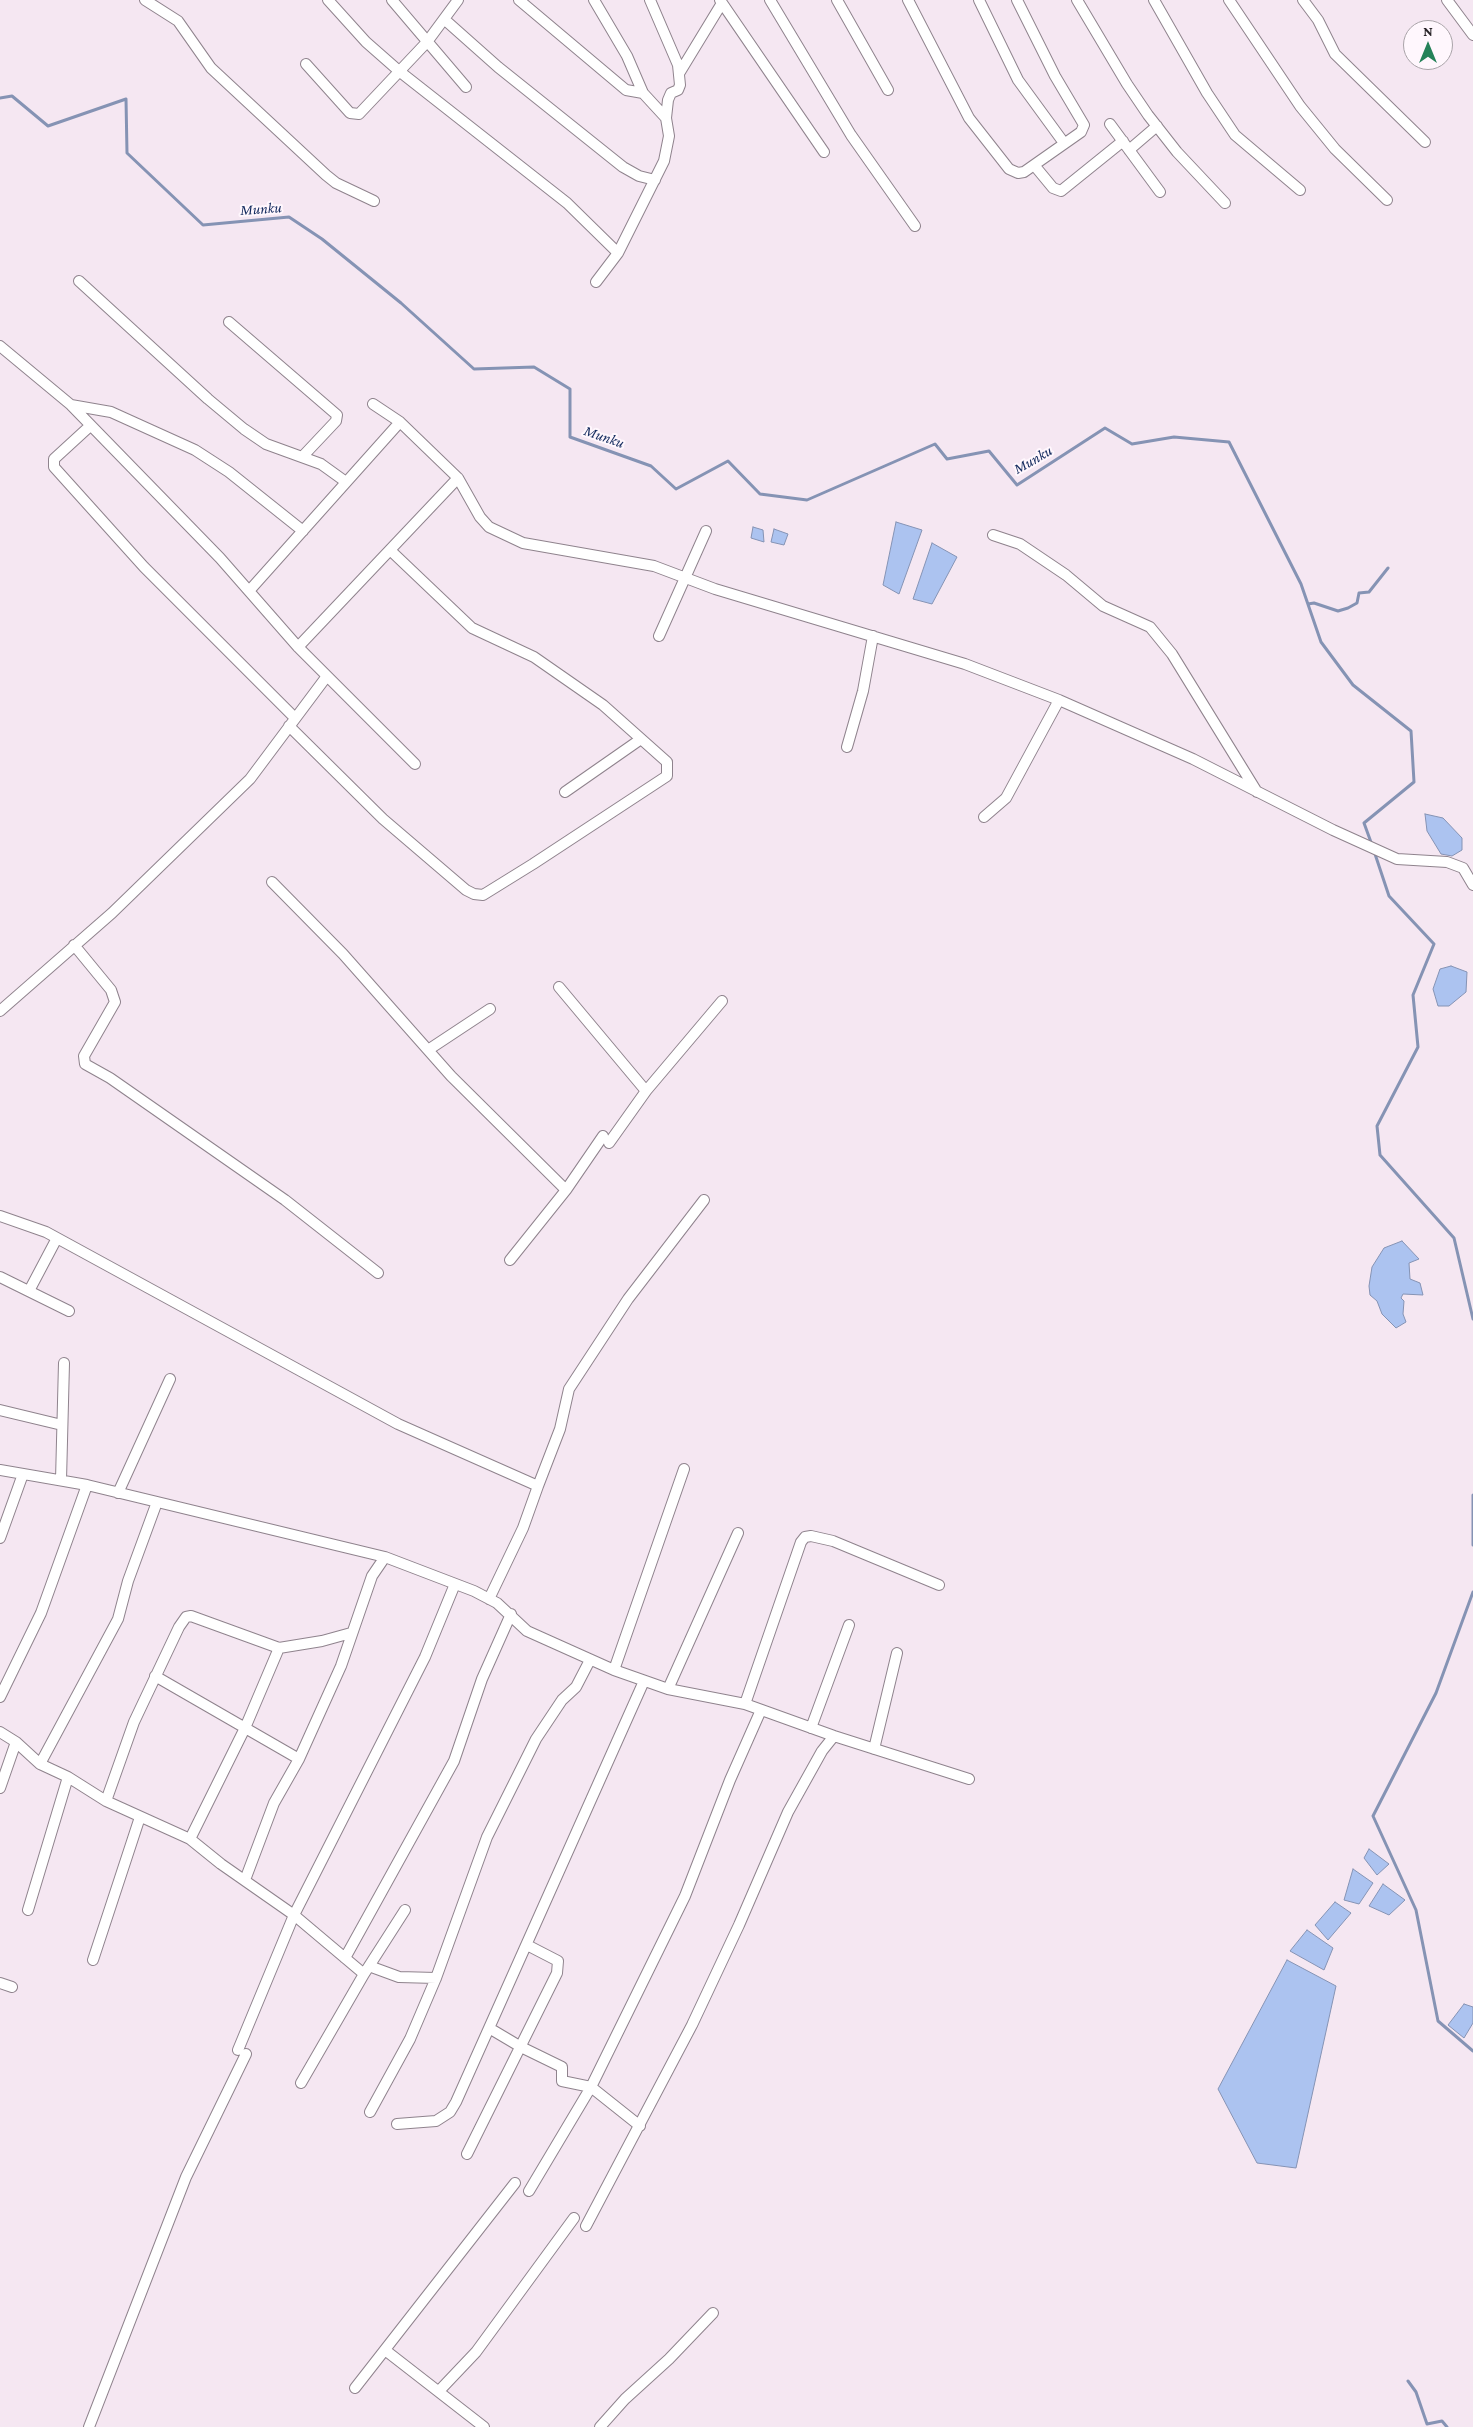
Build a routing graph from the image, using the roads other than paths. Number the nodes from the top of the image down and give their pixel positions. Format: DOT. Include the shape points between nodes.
graph roads {
  1 [pos="145,0"];
  2 [pos="328,0"];
  3 [pos="392,0"];
  4 [pos="458,0"];
  5 [pos="519,0"];
  6 [pos="594,0"];
  7 [pos="650,0"];
  8 [pos="770,0"];
  9 [pos="836,0"];
  10 [pos="908,0"];
  11 [pos="979,0"];
  12 [pos="1017,0"];
  13 [pos="1078,0"];
  14 [pos="1154,0"];
  15 [pos="1229,0"];
  16 [pos="1303,0"];
  17 [pos="1447,0"];
  18 [pos="721,2"];
  19 [pos="444,19"];
  20 [pos="1473,36"];
  21 [pos="427,42"];
  22 [pos="306,64"];
  23 [pos="399,71"];
  24 [pos="680,72"];
  25 [pos="466,87"];
  26 [pos="888,90"];
  27 [pos="643,93"];
  28 [pos="666,118"];
  29 [pos="1110,124"];
  30 [pos="1157,126"];
  31 [pos="1425,142"];
  32 [pos="1064,143"];
  33 [pos="1126,145"];
  34 [pos="824,152"];
  35 [pos="1034,165"];
  36 [pos="655,180"];
  37 [pos="1300,190"];
  38 [pos="1160,192"];
  39 [pos="1387,200"];
  40 [pos="374,201"];
  41 [pos="1225,203"];
  42 [pos="915,226"];
  43 [pos="618,252"];
  44 [pos="79,281"];
  45 [pos="596,282"];
  46 [pos="228,322"];
  47 [pos="0,346"];
  48 [pos="373,404"];
  49 [pos="70,405"];
  50 [pos="400,422"];
  51 [pos="90,426"];
  52 [pos="303,456"];
  53 [pos="458,478"];
  54 [pos="346,482"];
  55 [pos="303,531"];
  56 [pos="706,531"];
  57 [pos="993,535"];
  58 [pos="390,550"];
  59 [pos="684,576"];
  60 [pos="249,591"];
  61 [pos="659,636"];
  62 [pos="873,636"];
  63 [pos="298,647"];
  64 [pos="327,676"];
  65 [pos="1059,700"];
  66 [pos="292,722"];
  67 [pos="641,740"];
  68 [pos="847,748"];
  69 [pos="415,764"];
  70 [pos="565,792"];
  71 [pos="1258,792"];
  72 [pos="984,817"];
  73 [pos="272,882"];
  74 [pos="1473,885"];
  75 [pos="74,945"];
  76 [pos="559,987"];
  77 [pos="722,1001"];
  78 [pos="490,1008"];
  79 [pos="0,1011"];
  80 [pos="428,1050"];
  81 [pos="646,1091"];
  82 [pos="566,1190"];
  83 [pos="704,1200"];
  84 [pos="0,1216"];
  85 [pos="57,1238"];
  86 [pos="510,1260"];
  87 [pos="378,1273"];
  88 [pos="0,1277"];
  89 [pos="29,1291"];
  90 [pos="69,1311"];
  91 [pos="64,1363"];
  92 [pos="170,1380"];
  93 [pos="0,1410"];
  94 [pos="62,1424"];
  95 [pos="684,1469"];
  96 [pos="0,1470"];
  97 [pos="23,1474"];
  98 [pos="61,1480"];
  99 [pos="87,1485"];
  100 [pos="538,1486"];
  101 [pos="118,1493"];
  102 [pos="157,1502"];
  103 [pos="738,1533"];
  104 [pos="0,1538"];
  105 [pos="384,1557"];
  106 [pos="454,1584"];
  107 [pos="940,1585"];
  108 [pos="488,1599"];
  109 [pos="510,1614"];
  110 [pos="849,1625"];
  111 [pos="352,1633"];
  112 [pos="279,1648"];
  113 [pos="896,1652"];
  114 [pos="590,1660"];
  115 [pos="614,1670"];
  116 [pos="155,1676"];
  117 [pos="644,1681"];
  118 [pos="668,1689"];
  119 [pos="0,1697"];
  120 [pos="745,1704"];
  121 [pos="761,1710"];
  122 [pos="245,1728"];
  123 [pos="811,1728"];
  124 [pos="0,1732"];
  125 [pos="834,1736"];
  126 [pos="16,1742"];
  127 [pos="874,1749"];
  128 [pos="299,1758"];
  129 [pos="40,1764"];
  130 [pos="68,1777"];
  131 [pos="969,1779"];
  132 [pos="0,1788"];
  133 [pos="106,1801"];
  134 [pos="140,1817"];
  135 [pos="190,1838"];
  136 [pos="245,1880"];
  137 [pos="28,1910"];
  138 [pos="405,1910"];
  139 [pos="294,1915"];
  140 [pos="527,1945"];
  141 [pos="346,1958"];
  142 [pos="93,1960"];
  143 [pos="367,1970"];
  144 [pos="436,1978"];
  145 [pos="0,1983"];
  146 [pos="12,1987"];
  147 [pos="489,2028"];
  148 [pos="520,2047"];
  149 [pos="300,2083"];
  150 [pos="591,2087"];
  151 [pos="370,2112"];
  152 [pos="397,2124"];
  153 [pos="640,2126"];
  154 [pos="467,2154"];
  155 [pos="515,2183"];
  156 [pos="529,2191"];
  157 [pos="574,2218"];
  158 [pos="586,2226"];
  159 [pos="713,2313"];
  160 [pos="385,2350"];
  161 [pos="355,2388"];
  162 [pos="439,2391"];
  163 [pos="88,2427"];
  164 [pos="484,2427"];
  165 [pos="600,2427"];
  1 -- 40 [label="street" via="178,21 211,68 326,175"];
  2 -- 23 [label="street" via="366,42"];
  3 -- 21 [label="street"];
  4 -- 19 [label="street"];
  5 -- 27 [label="street" via="626,90"];
  6 -- 27 [label="street" via="627,56"];
  7 -- 24 [label="street"];
  8 -- 42 [label="street" via="851,135"];
  9 -- 26 [label="street"];
  10 -- 35 [label="street" via="969,118 1013,172 1024,172"];
  11 -- 32 [label="street" via="1018,80"];
  12 -- 32 [label="street" via="1083,123 1081,132"];
  13 -- 30 [label="street" via="1127,84"];
  14 -- 37 [label="street" via="1235,135"];
  15 -- 39 [label="street" via="1300,106 1335,149"];
  16 -- 31 [label="street" via="1318,20 1335,54"];
  17 -- 20 [label="street"];
  18 -- 24 [label="street"];
  18 -- 34 [label="street"];
  19 -- 21 [label="street"];
  19 -- 36 [label="street" via="623,167"];
  21 -- 23 [label="street"];
  21 -- 25 [label="street"];
  22 -- 23 [label="street" via="350,113 355,114 359,114"];
  23 -- 43 [label="street" via="567,203"];
  24 -- 28 [label="street" via="680,85 669,96"];
  27 -- 28 [label="street"];
  28 -- 36 [label="street" via="668,146"];
  29 -- 33 [label="street"];
  30 -- 33 [label="street"];
  30 -- 41 [label="street"];
  32 -- 35 [label="street"];
  33 -- 35 [label="street" via="1061,191 1053,188"];
  33 -- 38 [label="street"];
  36 -- 43 [label="street"];
  43 -- 45 [label="street"];
  44 -- 52 [label="street" via="244,429 266,444"];
  46 -- 52 [label="street" via="337,415 336,422"];
  47 -- 49 [label="street"];
  48 -- 50 [label="street"];
  49 -- 51 [label="street"];
  49 -- 55 [label="street" via="111,412 195,450 229,472"];
  50 -- 53 [label="street"];
  50 -- 54 [label="street"];
  51 -- 60 [label="street"];
  51 -- 66 [label="street" via="54,459 54,467"];
  52 -- 54 [label="street"];
  53 -- 58 [label="street"];
  53 -- 59 [label="street" via="489,527 523,544 654,566"];
  54 -- 55 [label="street"];
  55 -- 60 [label="street"];
  56 -- 59 [label="street"];
  57 -- 71 [label="street" via="1020,544 1066,575 1103,606 1150,627 1172,654"];
  58 -- 63 [label="street"];
  58 -- 67 [label="street" via="472,628 534,657 603,705"];
  59 -- 61 [label="street"];
  59 -- 62 [label="street" via="715,589"];
  60 -- 63 [label="street"];
  62 -- 65 [label="street" via="965,664"];
  62 -- 68 [label="street" via="863,691"];
  63 -- 64 [label="street"];
  64 -- 66 [label="street"];
  64 -- 69 [label="street"];
  65 -- 71 [label="street" via="1193,759"];
  65 -- 72 [label="street" via="1006,798"];
  66 -- 67 [label="street" via="383,819 474,894 483,894 533,864 667,776 667,762"];
  66 -- 75 [label="street" via="250,779"];
  67 -- 70 [label="street"];
  71 -- 74 [label="street" via="1397,859 1447,862 1463,868"];
  73 -- 80 [label="street" via="343,954"];
  75 -- 79 [label="street"];
  75 -- 87 [label="street" via="111,990 115,1002 84,1056 85,1064 286,1200"];
  76 -- 81 [label="street"];
  77 -- 81 [label="street"];
  78 -- 80 [label="street"];
  80 -- 82 [label="street"];
  81 -- 82 [label="street"];
  82 -- 86 [label="street"];
  83 -- 100 [label="street" via="628,1299 569,1389 560,1429"];
  84 -- 85 [label="street"];
  85 -- 89 [label="street"];
  85 -- 100 [label="street" via="398,1424"];
  88 -- 89 [label="street"];
  89 -- 90 [label="street"];
  91 -- 94 [label="street"];
  92 -- 101 [label="street"];
  93 -- 94 [label="street"];
  94 -- 98 [label="street"];
  95 -- 115 [label="street"];
  96 -- 97 [label="street"];
  97 -- 98 [label="street"];
  97 -- 104 [label="street"];
  98 -- 99 [label="street"];
  99 -- 101 [label="street"];
  99 -- 119 [label="street" via="41,1613"];
  100 -- 108 [label="street" via="523,1528"];
  101 -- 102 [label="street"];
  102 -- 105 [label="street"];
  102 -- 129 [label="street" via="128,1581 118,1619"];
  103 -- 118 [label="street"];
  105 -- 106 [label="street"];
  105 -- 111 [label="street" via="372,1576"];
  106 -- 108 [label="street"];
  106 -- 139 [label="street" via="425,1657"];
  107 -- 120 [label="street" via="833,1541 805,1537"];
  108 -- 109 [label="street"];
  109 -- 114 [label="street" via="527,1631"];
  109 -- 141 [label="street" via="482,1679 454,1761"];
  110 -- 123 [label="street"];
  111 -- 112 [label="street"];
  111 -- 128 [label="street" via="341,1666"];
  112 -- 116 [label="street" via="191,1616 186,1617"];
  112 -- 122 [label="street"];
  113 -- 127 [label="street"];
  114 -- 115 [label="street"];
  114 -- 144 [label="street" via="576,1687 562,1700 536,1739 487,1837"];
  115 -- 117 [label="street"];
  116 -- 122 [label="street"];
  116 -- 133 [label="street" via="134,1722"];
  117 -- 118 [label="street"];
  117 -- 140 [label="street"];
  118 -- 120 [label="street"];
  120 -- 121 [label="street"];
  121 -- 123 [label="street"];
  121 -- 150 [label="street" via="685,1896"];
  122 -- 128 [label="street"];
  122 -- 135 [label="street"];
  123 -- 125 [label="street"];
  124 -- 126 [label="street"];
  125 -- 127 [label="street"];
  125 -- 153 [label="street" via="788,1812 739,1925"];
  126 -- 129 [label="street"];
  126 -- 132 [label="street"];
  127 -- 131 [label="street"];
  128 -- 136 [label="street" via="274,1803"];
  129 -- 130 [label="street"];
  130 -- 133 [label="street"];
  130 -- 137 [label="street"];
  133 -- 134 [label="street"];
  134 -- 135 [label="street"];
  134 -- 142 [label="street"];
  135 -- 136 [label="street"];
  136 -- 139 [label="street"];
  138 -- 143 [label="street"];
  139 -- 141 [label="street"];
  139 -- 163 [label="street" via="242,2052 186,2177"];
  140 -- 147 [label="street"];
  140 -- 148 [label="street" via="560,1963"];
  141 -- 143 [label="street"];
  143 -- 144 [label="street" via="399,1977"];
  143 -- 149 [label="street"];
  144 -- 151 [label="street" via="410,2039"];
  145 -- 146 [label="street"];
  147 -- 148 [label="street"];
  147 -- 152 [label="street" via="450,2112 436,2122"];
  148 -- 150 [label="street" via="562,2067 562,2080"];
  148 -- 154 [label="street"];
  150 -- 153 [label="street"];
  150 -- 156 [label="street"];
  153 -- 158 [label="street"];
  155 -- 160 [label="street"];
  157 -- 162 [label="street" via="476,2352"];
  159 -- 165 [label="street"];
  160 -- 161 [label="street"];
  160 -- 162 [label="street"];
  162 -- 164 [label="street"];
}
